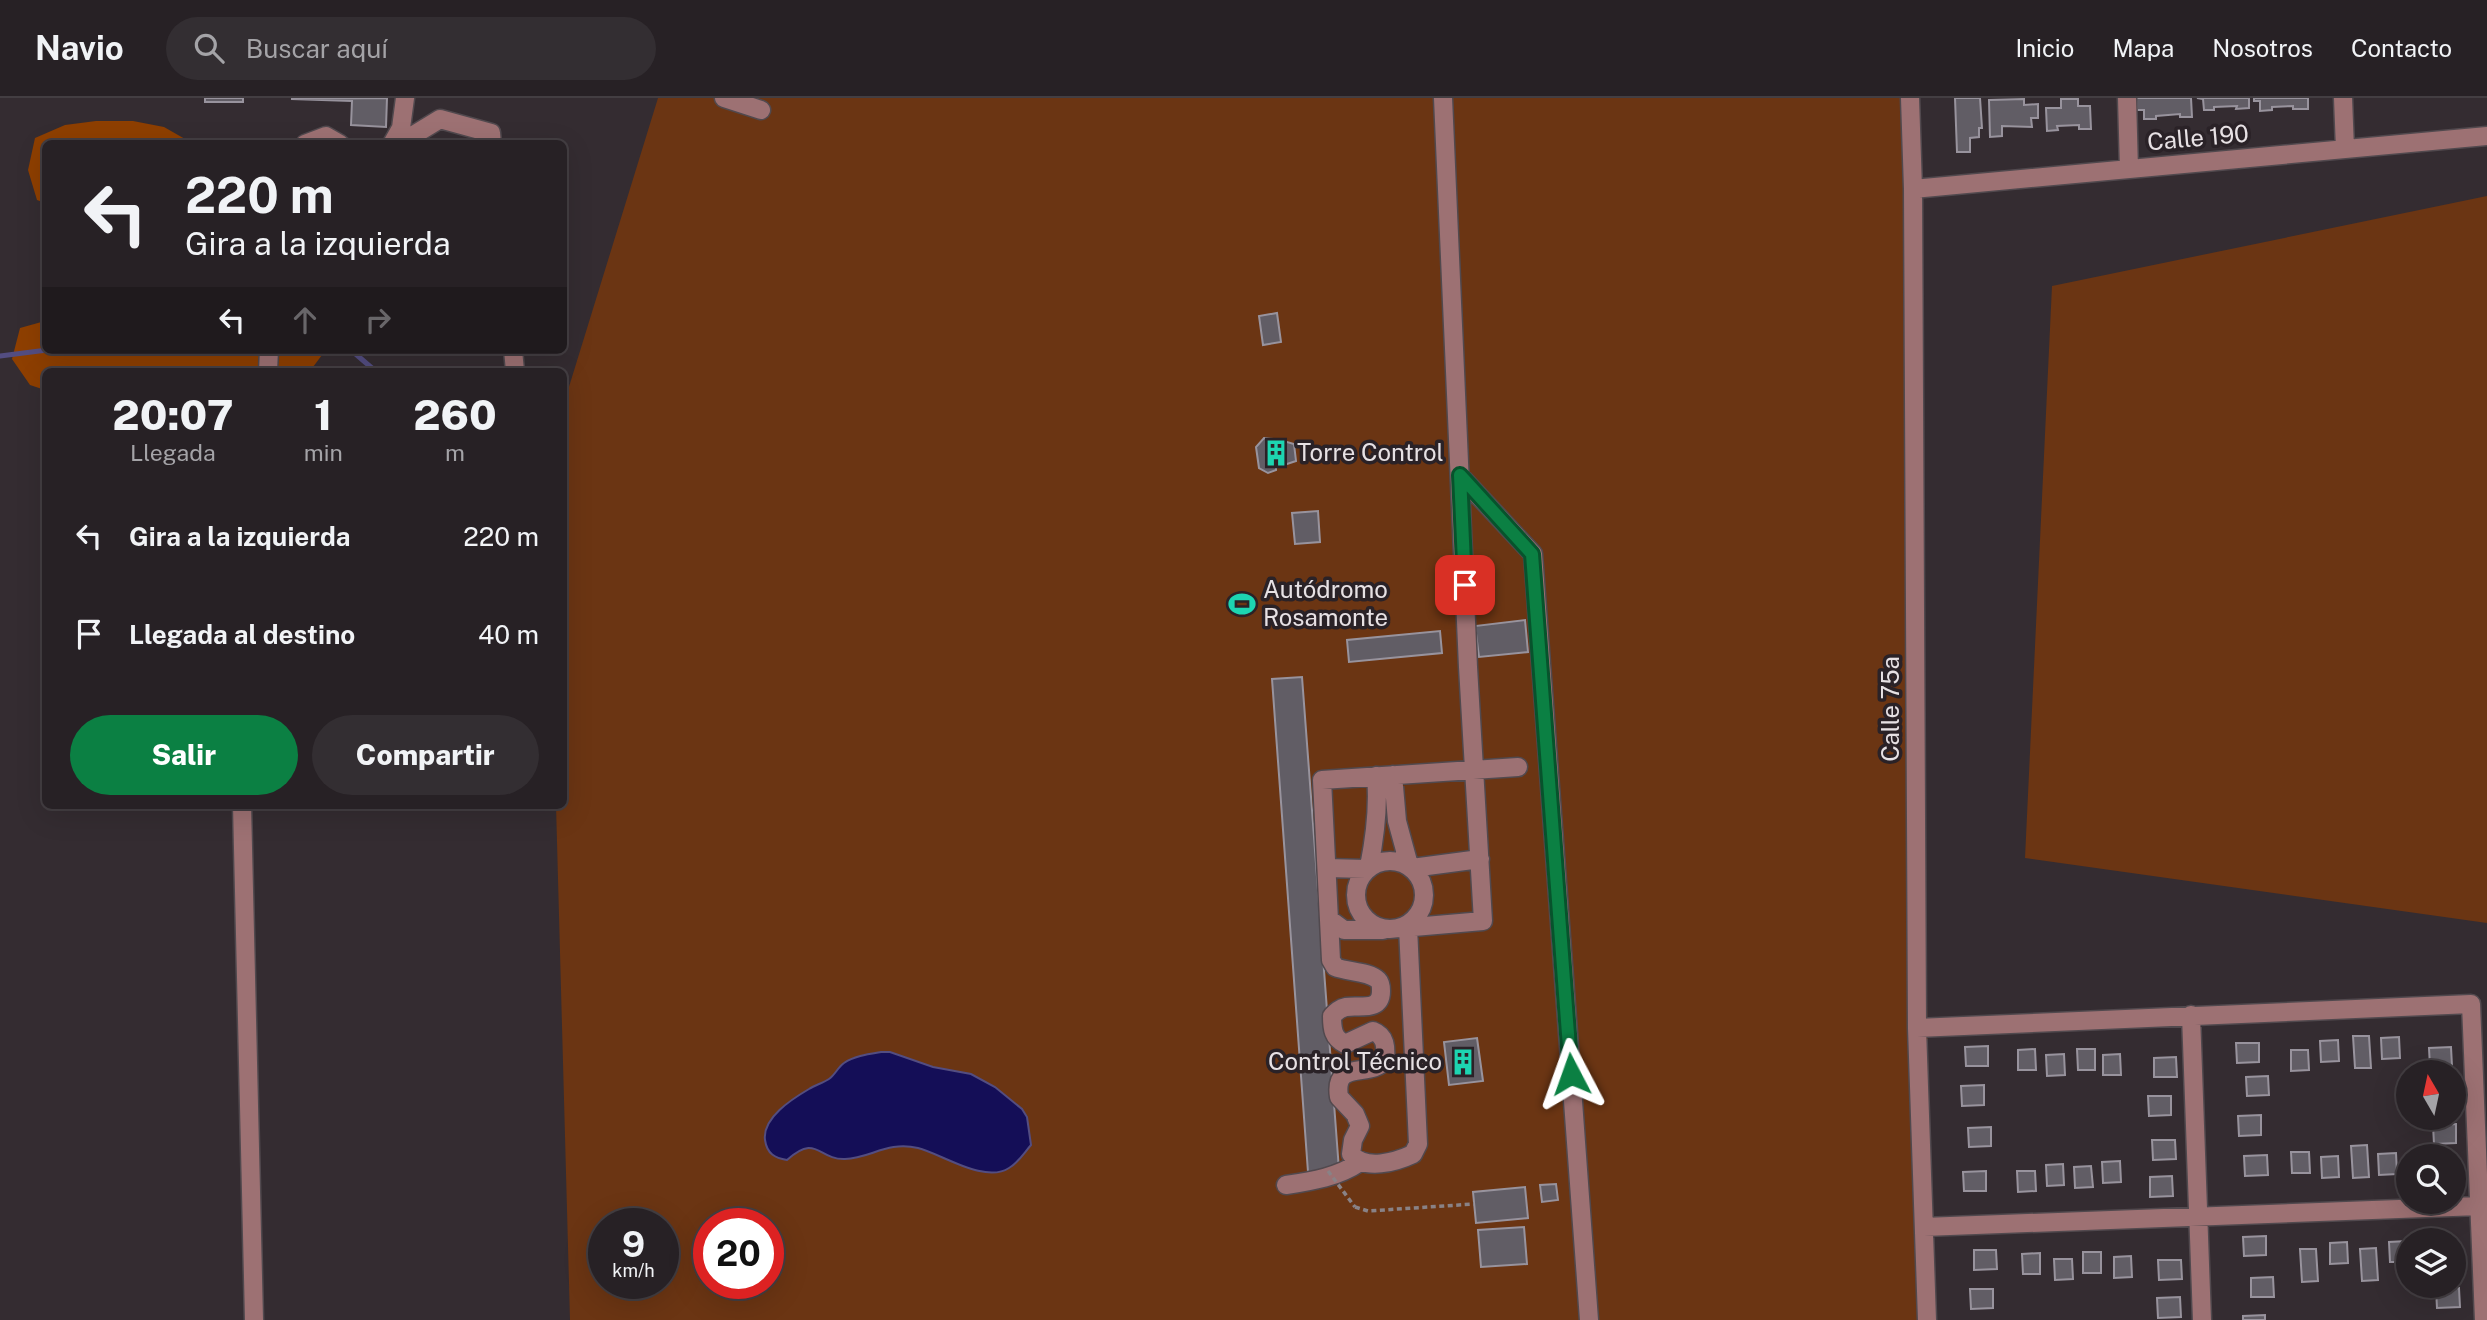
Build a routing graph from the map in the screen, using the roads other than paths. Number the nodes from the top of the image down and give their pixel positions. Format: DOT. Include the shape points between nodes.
graph roads {
  1 [pos="405,98"];
  2 [pos="724,98"];
  3 [pos="1444,98"];
  4 [pos="1910,98"];
  5 [pos="2127,98"];
  6 [pos="2343,98"];
  7 [pos="761,110"];
  8 [pos="2487,136"];
  9 [pos="316,140"];
  10 [pos="333,140"];
  11 [pos="394,140"];
  12 [pos="406,140"];
  13 [pos="492,140"];
  14 [pos="2345,149"];
  15 [pos="2129,169"];
  16 [pos="1913,189"];
  17 [pos="1460,475"];
  18 [pos="1518,767"];
  19 [pos="1475,769"];
  20 [pos="1385,775"];
  21 [pos="242,809"];
  22 [pos="1480,859"];
  23 [pos="1410,866"];
  24 [pos="1327,868"];
  25 [pos="1367,868"];
  26 [pos="1329,919"];
  27 [pos="1399,928"];
  28 [pos="2191,1016"];
  29 [pos="1917,1028"];
  30 [pos="1360,1162"];
  31 [pos="1286,1185"];
  32 [pos="2479,1206"];
  33 [pos="2198,1217"];
  34 [pos="1924,1227"];
  35 [pos="254,1320"];
  36 [pos="1589,1320"];
  37 [pos="1927,1320"];
  38 [pos="2202,1320"];
  39 [pos="2484,1320"];
  1 -- 11 [label="street" via="401,128"];
  2 -- 7 [label="street"];
  3 -- 17 [label="street"];
  4 -- 16 [label="street, Calle 75a"];
  5 -- 15 [label="street"];
  6 -- 14 [label="street"];
  8 -- 14 [label="street, Calle 190"];
  9 -- 10 [label="street" via="326,136"];
  12 -- 13 [label="street" via="440,119 491,133"];
  14 -- 15 [label="street, Calle 190"];
  15 -- 16 [label="street, Calle 190"];
  16 -- 29 [label="street, Calle 75a"];
  17 -- 19 [label="street"];
  17 -- 36 [label="street" via="1532,554"];
  18 -- 19 [label="street"];
  19 -- 20 [label="street"];
  19 -- 22 [label="street"];
  20 -- 23 [label="street"];
  20 -- 24 [label="street" via="1322,780"];
  20 -- 25 [label="street"];
  21 -- 35 [label="street"];
  22 -- 23 [label="street"];
  22 -- 27 [label="street" via="1483,921"];
  23 -- 25 [label="street" via="1386,860"];
  23 -- 27 [label="street" via="1425,891 1418,916"];
  24 -- 25 [label="street"];
  24 -- 26 [label="street"];
  25 -- 27 [label="street" via="1358,880 1356,902 1361,915 1371,925"];
  26 -- 27 [label="street" via="1344,930"];
  26 -- 30 [label="street" via="1335,967 1369,976 1381,986 1375,1004 1345,1007 1332,1016 1334,1034 1345,1044 1373,1031 1384,1040 1381,1065 1350,1071 1339,1083 1339,1097 1359,1120 1351,1154"];
  27 -- 30 [label="street" via="1418,1144 1413,1154 1403,1159"];
  28 -- 29 [label="street"];
  28 -- 32 [label="street" via="2471,1004"];
  28 -- 33 [label="street"];
  29 -- 34 [label="street, Calle 75a"];
  30 -- 31 [label="street" via="1346,1171"];
  32 -- 33 [label="street"];
  32 -- 39 [label="street"];
  33 -- 34 [label="street"];
  33 -- 38 [label="street"];
  34 -- 37 [label="street, Calle 75a"];
}
